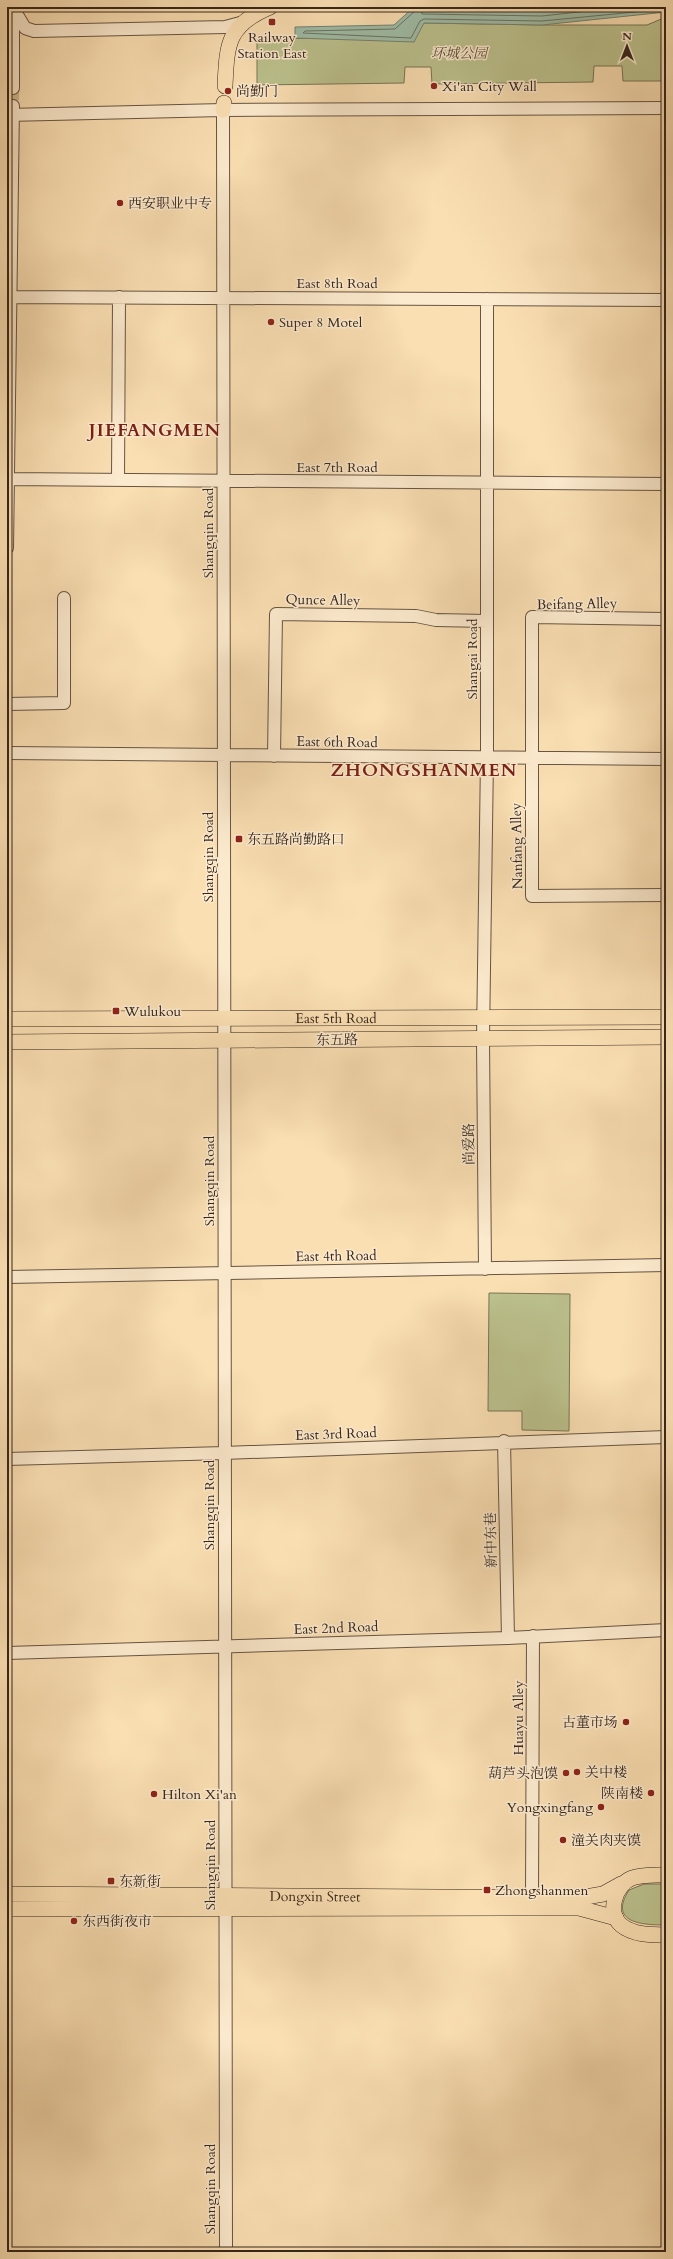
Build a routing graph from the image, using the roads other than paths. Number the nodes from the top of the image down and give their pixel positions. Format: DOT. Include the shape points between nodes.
graph roads {
  1 [pos="270,7"];
  2 [pos="13,8"];
  3 [pos="244,22"];
  4 [pos="225,86"];
  5 [pos="13,88"];
  6 [pos="224,107"];
  7 [pos="666,108"];
  8 [pos="11,112"];
  9 [pos="9,297"];
  10 [pos="119,297"];
  11 [pos="222,298"];
  12 [pos="487,299"];
  13 [pos="666,300"];
  14 [pos="7,480"];
  15 [pos="118,480"];
  16 [pos="223,482"];
  17 [pos="487,484"];
  18 [pos="666,484"];
  19 [pos="7,548"];
  20 [pos="64,598"];
  21 [pos="666,618"];
  22 [pos="487,621"];
  23 [pos="7,704"];
  24 [pos="7,753"];
  25 [pos="223,756"];
  26 [pos="274,756"];
  27 [pos="487,758"];
  28 [pos="531,758"];
  29 [pos="666,759"];
  30 [pos="666,895"];
  31 [pos="666,1017"];
  32 [pos="483,1018"];
  33 [pos="7,1019"];
  34 [pos="224,1019"];
  35 [pos="666,1037"];
  36 [pos="483,1039"];
  37 [pos="7,1042"];
  38 [pos="224,1042"];
  39 [pos="666,1265"];
  40 [pos="485,1269"];
  41 [pos="224,1273"];
  42 [pos="7,1277"];
  43 [pos="666,1437"];
  44 [pos="504,1441"];
  45 [pos="224,1454"];
  46 [pos="7,1459"];
  47 [pos="666,1630"];
  48 [pos="533,1636"];
  49 [pos="508,1638"];
  50 [pos="224,1647"];
  51 [pos="7,1653"];
  52 [pos="666,1875"];
  53 [pos="621,1884"];
  54 [pos="7,1894"];
  55 [pos="532,1897"];
  56 [pos="225,1901"];
  57 [pos="7,1909"];
  58 [pos="616,1918"];
  59 [pos="666,1935"];
  60 [pos="226,2252"];
  1 -- 3 [label="main road"];
  2 -- 3 [label="street" via="25,28 34,31 225,27"];
  2 -- 5 [label="street"];
  3 -- 4 [label="main road" via="228,43"];
  6 -- 7 [label="street"];
  6 -- 8 [label="street"];
  6 -- 11 [label="street, Shangqin Road"];
  8 -- 9 [label="street"];
  9 -- 10 [label="street, East 8th Road"];
  9 -- 14 [label="street"];
  10 -- 11 [label="street, East 8th Road"];
  10 -- 15 [label="street"];
  11 -- 12 [label="street, East 8th Road"];
  11 -- 16 [label="street, Shangqin Road"];
  12 -- 13 [label="street, East 8th Road"];
  12 -- 17 [label="street, Shangai Road"];
  14 -- 15 [label="street, East 7th Road"];
  14 -- 19 [label="street"];
  15 -- 16 [label="street, East 7th Road"];
  16 -- 17 [label="street, East 7th Road"];
  16 -- 25 [label="street, Shangqin Road"];
  17 -- 18 [label="street, East 7th Road"];
  17 -- 22 [label="street, Shangai Road"];
  20 -- 23 [label="street" via="64,703"];
  21 -- 28 [label="street, Beifang Alley" via="532,617"];
  22 -- 26 [label="street, Qunce Alley" via="436,620 416,616 276,614"];
  22 -- 27 [label="street, Shangai Road"];
  24 -- 25 [label="street, East 6th Road"];
  25 -- 26 [label="street, East 6th Road"];
  25 -- 34 [label="street, Shangqin Road"];
  26 -- 27 [label="street, East 6th Road"];
  27 -- 28 [label="street, East 6th Road"];
  27 -- 32 [label="street, Shangai Road"];
  28 -- 29 [label="street, East 6th Road"];
  28 -- 30 [label="street, Nanfang Alley" via="532,896"];
  31 -- 32 [label="main road, East 5th Road"];
  32 -- 34 [label="main road, East 5th Road"];
  32 -- 36 [label="street, 尚爱路"];
  33 -- 34 [label="main road, East 5th Road"];
  34 -- 38 [label="street, Shangqin Road"];
  35 -- 36 [label="main road, 东五路"];
  36 -- 38 [label="main road, 东五路"];
  36 -- 40 [label="street, 尚爱路"];
  37 -- 38 [label="main road, 东五路"];
  38 -- 41 [label="street, Shangqin Road"];
  39 -- 40 [label="street, East 4th Road"];
  40 -- 41 [label="street, East 4th Road"];
  41 -- 42 [label="street, East 4th Road"];
  41 -- 45 [label="street, Shangqin Road"];
  43 -- 44 [label="street, East 3rd Road"];
  44 -- 45 [label="street, East 3rd Road"];
  44 -- 49 [label="street, 新中东巷"];
  45 -- 46 [label="street, East 3rd Road"];
  45 -- 50 [label="street, Shangqin Road"];
  47 -- 48 [label="street, East 2nd Road"];
  48 -- 49 [label="street, East 2nd Road"];
  48 -- 55 [label="street, Huayu Alley"];
  49 -- 50 [label="street, East 2nd Road"];
  50 -- 51 [label="street, East 2nd Road"];
  50 -- 56 [label="street, Shangqin Road"];
  52 -- 53 [label="main road, Dongxin Street" via="642,1875"];
  53 -- 55 [label="main road, Dongxin Street" via="603,1894 590,1897"];
  53 -- 58 [label="main road" via="615,1898"];
  54 -- 56 [label="main road, Dongxin Street"];
  55 -- 56 [label="main road, Dongxin Street"];
  56 -- 57 [label="main road, Dongxin Street"];
  56 -- 58 [label="main road, Dongxin Street" via="579,1908"];
  56 -- 60 [label="street, Shangqin Road"];
  58 -- 59 [label="main road" via="630,1930 646,1935"];
}
